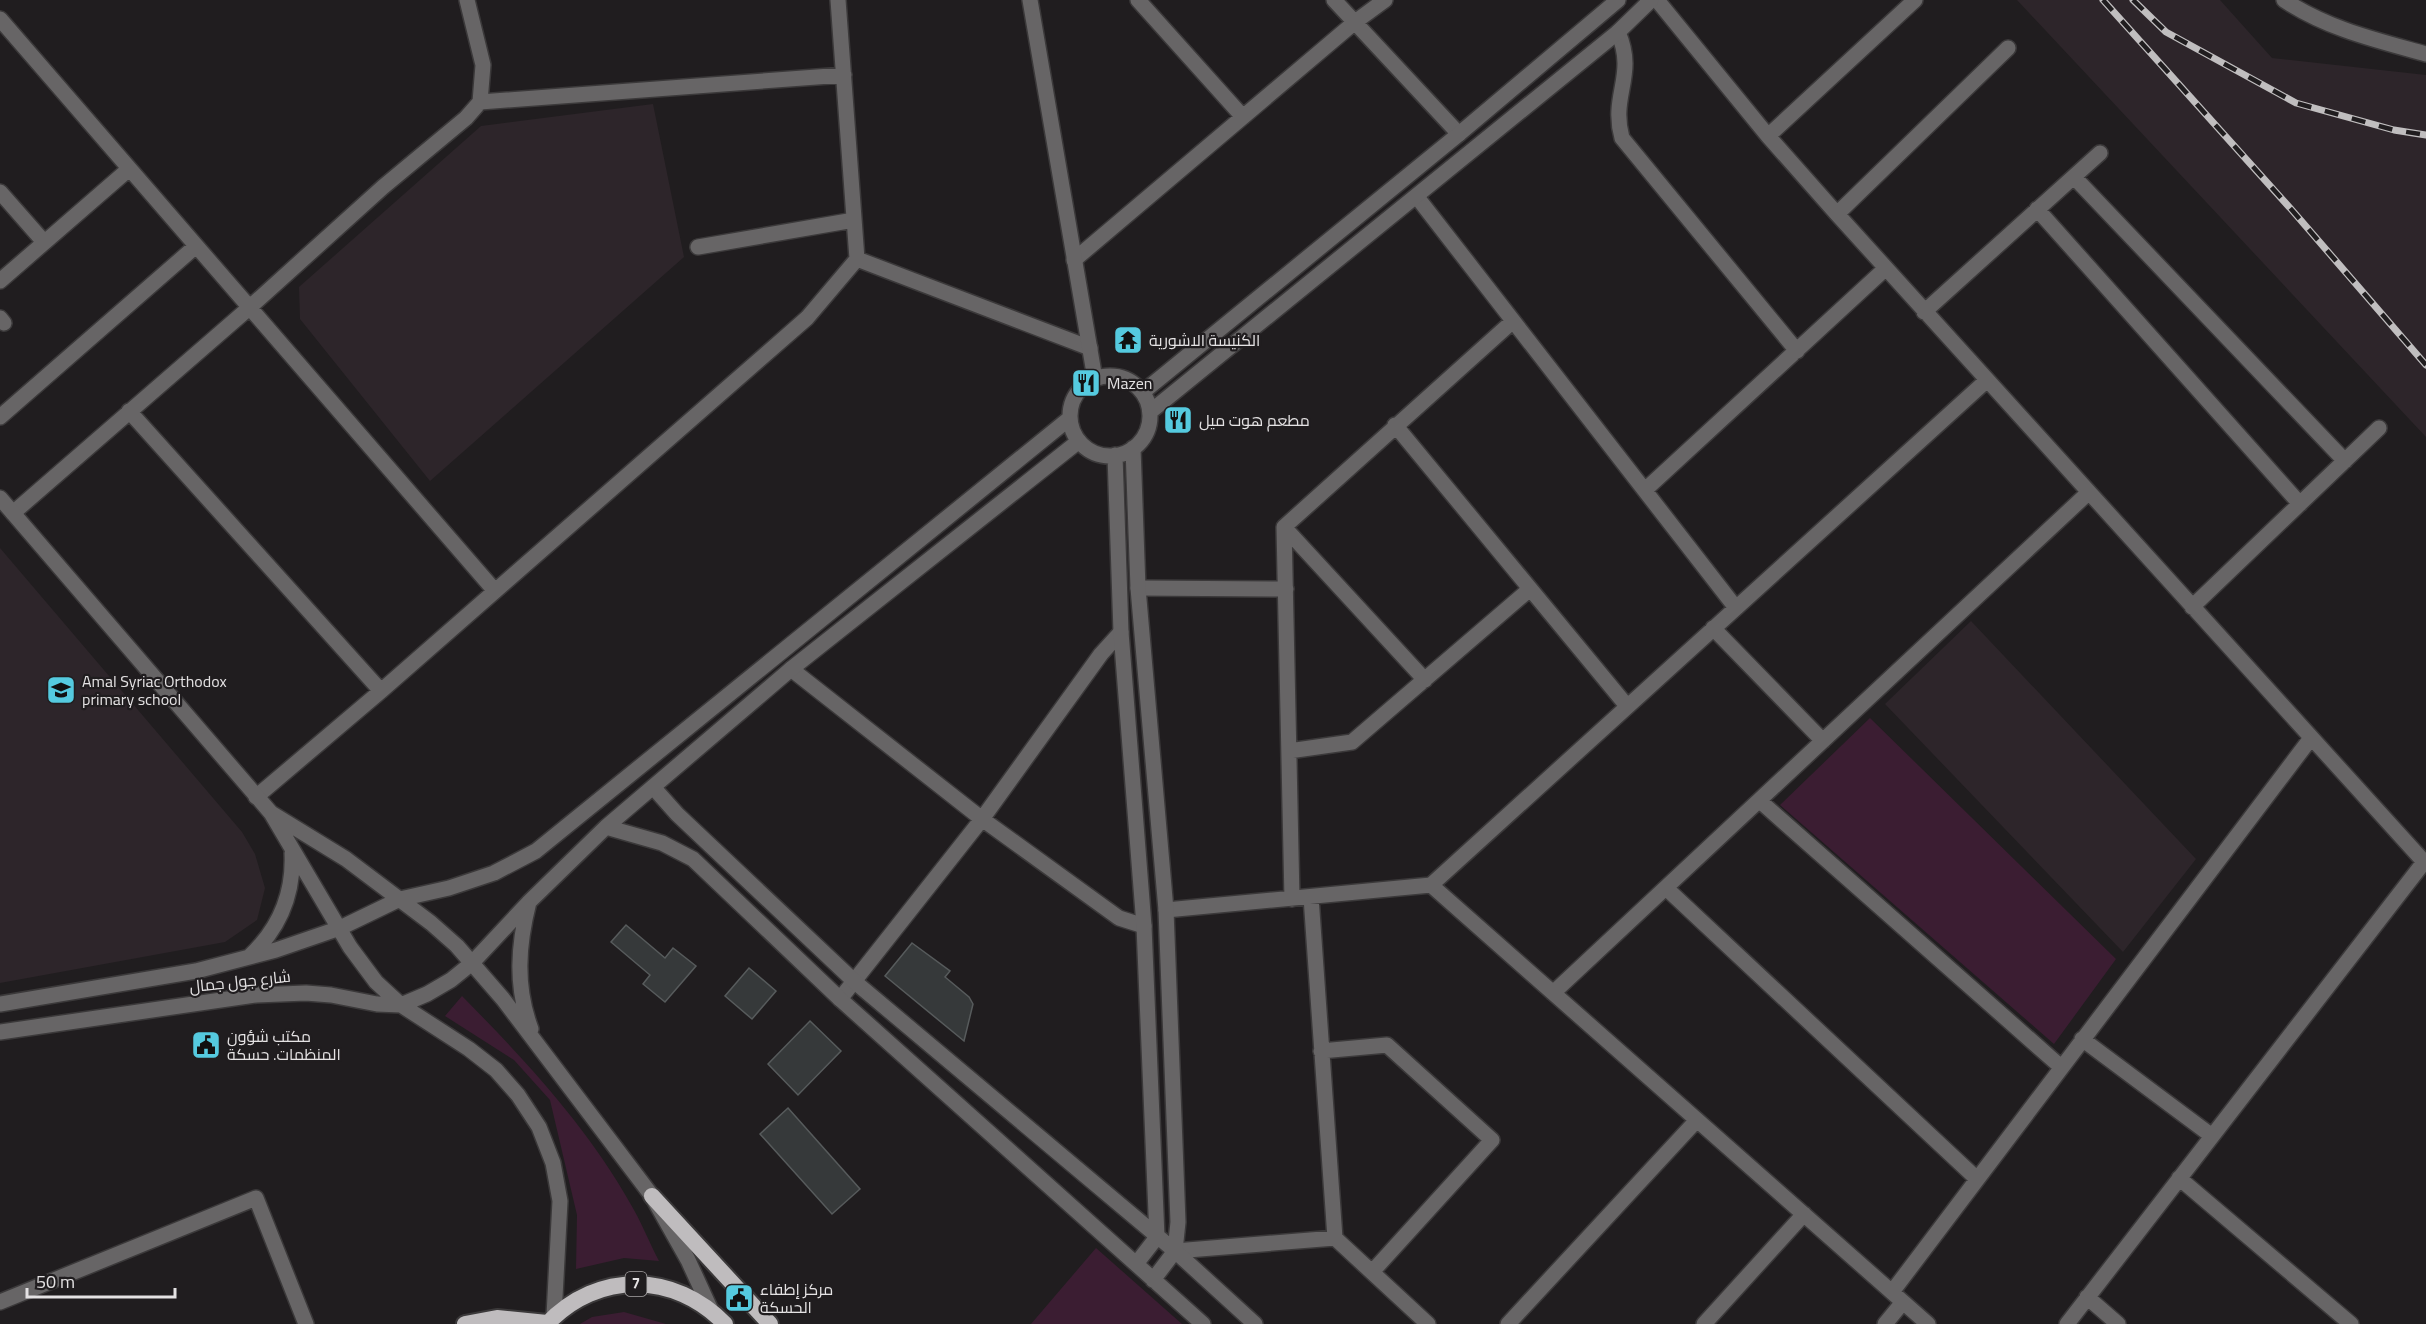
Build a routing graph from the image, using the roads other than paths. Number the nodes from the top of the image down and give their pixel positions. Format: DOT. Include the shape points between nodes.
graph roads {
  1 [pos="467,0"];
  2 [pos="838,0"];
  3 [pos="1030,0"];
  4 [pos="1138,0"];
  5 [pos="1334,0"];
  6 [pos="1385,0"];
  7 [pos="1618,0"];
  8 [pos="1651,0"];
  9 [pos="1657,0"];
  10 [pos="1915,0"];
  11 [pos="2284,0"];
  12 [pos="0,19"];
  13 [pos="1355,22"];
  14 [pos="1618,32"];
  15 [pos="2008,48"];
  16 [pos="2426,54"];
  17 [pos="844,75"];
  18 [pos="480,102"];
  19 [pos="1243,117"];
  20 [pos="1459,134"];
  21 [pos="1768,136"];
  22 [pos="2100,153"];
  23 [pos="129,169"];
  24 [pos="2074,177"];
  25 [pos="0,192"];
  26 [pos="1417,197"];
  27 [pos="2037,209"];
  28 [pos="1837,214"];
  29 [pos="854,220"];
  30 [pos="44,242"];
  31 [pos="196,246"];
  32 [pos="698,247"];
  33 [pos="857,259"];
  34 [pos="1074,260"];
  35 [pos="1886,268"];
  36 [pos="0,280"];
  37 [pos="249,308"];
  38 [pos="1924,312"];
  39 [pos="1513,321"];
  40 [pos="1090,348"];
  41 [pos="1797,351"];
  42 [pos="1095,379"];
  43 [pos="1986,381"];
  44 [pos="1143,392"];
  45 [pos="129,411"];
  46 [pos="1150,412"];
  47 [pos="0,417"];
  48 [pos="1070,418"];
  49 [pos="1395,425"];
  50 [pos="2379,428"];
  51 [pos="1079,441"];
  52 [pos="1133,448"];
  53 [pos="1115,455"];
  54 [pos="2345,461"];
  55 [pos="1645,490"];
  56 [pos="2088,493"];
  57 [pos="0,498"];
  58 [pos="2300,504"];
  59 [pos="13,513"];
  60 [pos="1284,527"];
  61 [pos="1138,588"];
  62 [pos="1286,589"];
  63 [pos="1530,589"];
  64 [pos="495,591"];
  65 [pos="2192,607"];
  66 [pos="1736,608"];
  67 [pos="1713,628"];
  68 [pos="1121,632"];
  69 [pos="791,669"];
  70 [pos="1425,680"];
  71 [pos="381,691"];
  72 [pos="1627,706"];
  73 [pos="2310,738"];
  74 [pos="1823,741"];
  75 [pos="1289,751"];
  76 [pos="653,787"];
  77 [pos="256,797"];
  78 [pos="1760,801"];
  79 [pos="270,813"];
  80 [pos="982,819"];
  81 [pos="606,827"];
  82 [pos="292,850"];
  83 [pos="2425,863"];
  84 [pos="1431,885"];
  85 [pos="1666,888"];
  86 [pos="1311,897"];
  87 [pos="400,899"];
  88 [pos="1292,899"];
  89 [pos="530,901"];
  90 [pos="1166,910"];
  91 [pos="1144,926"];
  92 [pos="340,928"];
  93 [pos="249,957"];
  94 [pos="472,963"];
  95 [pos="855,982"];
  96 [pos="1553,993"];
  97 [pos="840,999"];
  98 [pos="0,1004"];
  99 [pos="401,1005"];
  100 [pos="0,1032"];
  101 [pos="2082,1039"];
  102 [pos="535,1040"];
  103 [pos="1322,1051"];
  104 [pos="2061,1067"];
  105 [pos="1697,1120"];
  106 [pos="2212,1136"];
  107 [pos="2179,1178"];
  108 [pos="1977,1179"];
  109 [pos="652,1196"];
  110 [pos="1804,1215"];
  111 [pos="1157,1237"];
  112 [pos="1335,1238"];
  113 [pos="1175,1251"];
  114 [pos="1136,1264"];
  115 [pos="1372,1272"];
  116 [pos="1154,1280"];
  117 [pos="1898,1297"];
  118 [pos="2087,1297"];
  119 [pos="0,1302"];
  120 [pos="710,1308"];
  121 [pos="550,1321"];
  122 [pos="306,1324"];
  123 [pos="465,1324"];
  124 [pos="725,1324"];
  125 [pos="771,1324"];
  126 [pos="1203,1324"];
  127 [pos="1254,1324"];
  128 [pos="1428,1324"];
  129 [pos="1508,1324"];
  130 [pos="1704,1324"];
  131 [pos="1885,1324"];
  132 [pos="1928,1324"];
  133 [pos="2067,1324"];
  134 [pos="2118,1324"];
  135 [pos="2351,1324"];
  1 -- 18 [label="street" via="483,65"];
  2 -- 17 [label="street"];
  3 -- 34 [label="street"];
  4 -- 19 [label="street"];
  5 -- 13 [label="street"];
  6 -- 13 [label="street"];
  7 -- 20 [label="street"];
  8 -- 14 [label="street"];
  9 -- 21 [label="street"];
  10 -- 21 [label="street"];
  11 -- 16 [label="street" via="2345,32"];
  12 -- 23 [label="street"];
  13 -- 19 [label="street"];
  13 -- 20 [label="street"];
  14 -- 26 [label="street"];
  14 -- 41 [label="street" via="1624,44 1627,70 1618,106 1622,138"];
  15 -- 28 [label="street"];
  17 -- 18 [label="street"];
  17 -- 29 [label="street"];
  18 -- 37 [label="street"];
  19 -- 34 [label="street"];
  20 -- 44 [label="street"];
  21 -- 28 [label="street"];
  22 -- 24 [label="street"];
  23 -- 30 [label="street"];
  23 -- 31 [label="street"];
  24 -- 27 [label="street"];
  24 -- 54 [label="street"];
  25 -- 30 [label="street"];
  26 -- 39 [label="street"];
  26 -- 46 [label="street"];
  27 -- 38 [label="street"];
  27 -- 58 [label="street"];
  28 -- 35 [label="street"];
  29 -- 32 [label="street"];
  29 -- 33 [label="street"];
  30 -- 36 [label="street"];
  31 -- 37 [label="street"];
  31 -- 47 [label="street"];
  33 -- 40 [label="street"];
  33 -- 64 [label="street" via="807,318"];
  34 -- 40 [label="street"];
  35 -- 38 [label="street"];
  35 -- 41 [label="street"];
  37 -- 45 [label="street"];
  37 -- 64 [label="street"];
  38 -- 43 [label="street"];
  39 -- 49 [label="street"];
  39 -- 55 [label="street"];
  40 -- 42 [label="street"];
  41 -- 55 [label="street"];
  42 -- 44 [label="street" via="1116,376"];
  42 -- 48 [label="street" via="1079,390"];
  43 -- 56 [label="street"];
  43 -- 66 [label="street"];
  44 -- 46 [label="street"];
  45 -- 59 [label="street"];
  45 -- 71 [label="street"];
  46 -- 52 [label="street" via="1147,433"];
  48 -- 51 [label="street"];
  48 -- 87 [label="street, شارع جول جمال" via="536,851 472,881"];
  49 -- 60 [label="street"];
  49 -- 63 [label="street"];
  50 -- 54 [label="street"];
  51 -- 53 [label="street" via="1095,453"];
  51 -- 69 [label="street, شارع جول جمال"];
  52 -- 53 [label="street"];
  52 -- 61 [label="street"];
  53 -- 68 [label="street"];
  54 -- 58 [label="street"];
  55 -- 66 [label="street"];
  56 -- 65 [label="street"];
  56 -- 74 [label="street"];
  57 -- 59 [label="street"];
  58 -- 65 [label="street"];
  59 -- 77 [label="street"];
  60 -- 62 [label="street"];
  60 -- 70 [label="street"];
  61 -- 62 [label="street"];
  61 -- 90 [label="street"];
  62 -- 75 [label="street"];
  63 -- 70 [label="street"];
  63 -- 72 [label="street"];
  64 -- 71 [label="street"];
  65 -- 73 [label="street"];
  66 -- 67 [label="street"];
  67 -- 72 [label="street"];
  67 -- 74 [label="street"];
  68 -- 80 [label="street"];
  68 -- 91 [label="street"];
  69 -- 76 [label="street, شارع جول جمال"];
  69 -- 80 [label="street"];
  70 -- 75 [label="street" via="1352,742"];
  71 -- 77 [label="street"];
  72 -- 84 [label="street"];
  73 -- 83 [label="street"];
  73 -- 101 [label="street"];
  74 -- 78 [label="street"];
  75 -- 88 [label="street"];
  76 -- 81 [label="street, شارع جول جمال"];
  76 -- 95 [label="street"];
  77 -- 79 [label="street"];
  78 -- 85 [label="street"];
  78 -- 104 [label="street"];
  79 -- 82 [label="street"];
  79 -- 87 [label="street" via="346,859"];
  80 -- 91 [label="street" via="1119,918"];
  80 -- 95 [label="street"];
  81 -- 89 [label="street, شارع جول جمال"];
  81 -- 97 [label="street" via="662,843 693,859"];
  82 -- 92 [label="street"];
  82 -- 93 [label="street" via="291,884 281,917"];
  83 -- 106 [label="street"];
  84 -- 86 [label="street"];
  84 -- 96 [label="street"];
  85 -- 96 [label="street"];
  85 -- 108 [label="street"];
  86 -- 88 [label="street"];
  86 -- 103 [label="street"];
  87 -- 92 [label="street, شارع جول جمال"];
  87 -- 94 [label="street" via="449,938"];
  88 -- 90 [label="street"];
  89 -- 94 [label="street, شارع جول جمال"];
  89 -- 102 [label="street" via="522,932 519,976"];
  90 -- 113 [label="street" via="1178,1222"];
  91 -- 111 [label="street"];
  92 -- 93 [label="street, شارع جول جمال"];
  92 -- 99 [label="street" via="362,965"];
  93 -- 98 [label="street, شارع جول جمال" via="196,971"];
  94 -- 99 [label="street, شارع جول جمال" via="451,980"];
  94 -- 102 [label="street"];
  95 -- 97 [label="street"];
  95 -- 111 [label="street"];
  96 -- 105 [label="street"];
  97 -- 114 [label="street"];
  99 -- 100 [label="street, شارع جول جمال" via="306,993 256,994"];
  99 -- 121 [label="street" via="496,1070 539,1127 553,1163 560,1201"];
  101 -- 104 [label="street"];
  101 -- 106 [label="street"];
  102 -- 109 [label="street"];
  103 -- 112 [label="street"];
  103 -- 115 [label="street" via="1387,1045 1492,1140"];
  104 -- 108 [label="street"];
  105 -- 110 [label="street"];
  105 -- 129 [label="street"];
  106 -- 107 [label="street"];
  107 -- 118 [label="street"];
  107 -- 135 [label="street"];
  108 -- 117 [label="street"];
  109 -- 120 [label="street"];
  109 -- 125 [label="highway"];
  110 -- 117 [label="street"];
  110 -- 130 [label="street"];
  111 -- 113 [label="street"];
  111 -- 114 [label="street"];
  112 -- 113 [label="street"];
  112 -- 115 [label="street"];
  113 -- 116 [label="street"];
  113 -- 127 [label="street"];
  114 -- 116 [label="street"];
  115 -- 128 [label="street"];
  116 -- 126 [label="street"];
  117 -- 131 [label="street"];
  117 -- 132 [label="street"];
  118 -- 133 [label="street"];
  118 -- 134 [label="street"];
  119 -- 122 [label="street" via="256,1198"];
  120 -- 121 [label="highway, 7" via="669,1289 647,1284 614,1286 582,1297"];
  120 -- 124 [label="highway, 7"];
  121 -- 123 [label="highway" via="497,1318"];
}
